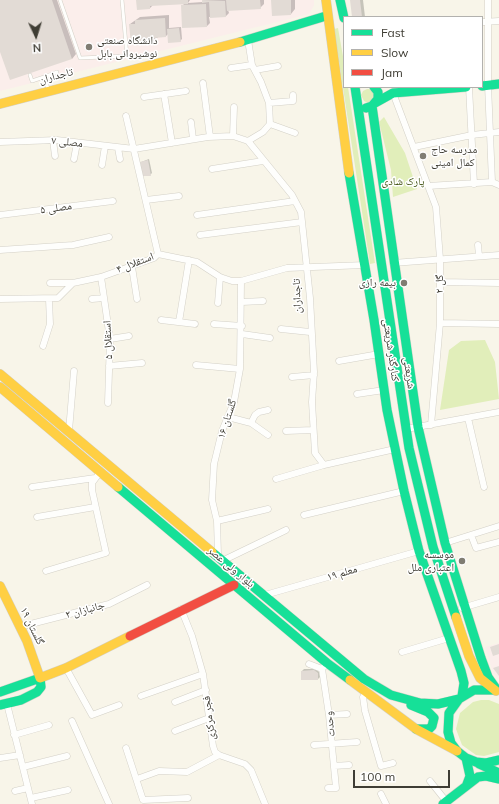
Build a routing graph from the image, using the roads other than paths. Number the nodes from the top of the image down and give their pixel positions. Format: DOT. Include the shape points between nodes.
graph roads {
  1 [pos="60,0"];
  2 [pos="122,0"];
  3 [pos="326,0"];
  4 [pos="340,0"];
  5 [pos="488,0"];
  6 [pos="326,16"];
  7 [pos="344,16"];
  8 [pos="499,21"];
  9 [pos="485,22"];
  10 [pos="248,40"];
  11 [pos="278,66"];
  12 [pos="254,67"];
  13 [pos="231,68"];
  14 [pos="57,72"];
  15 [pos="30,75"];
  16 [pos="44,77"];
  17 [pos="203,83"];
  18 [pos="499,84"];
  19 [pos="485,85"];
  20 [pos="355,88"];
  21 [pos="375,88"];
  22 [pos="378,88"];
  23 [pos="454,88"];
  24 [pos="469,88"];
  25 [pos="49,90"];
  26 [pos="186,91"];
  27 [pos="393,93"];
  28 [pos="164,94"];
  29 [pos="293,95"];
  30 [pos="144,97"];
  31 [pos="269,103"];
  32 [pos="0,104"];
  33 [pos="374,105"];
  34 [pos="234,107"];
  35 [pos="358,109"];
  36 [pos="126,116"];
  37 [pos="192,122"];
  38 [pos="270,124"];
  39 [pos="295,132"];
  40 [pos="490,132"];
  41 [pos="499,132"];
  42 [pos="472,135"];
  43 [pos="233,136"];
  44 [pos="210,137"];
  45 [pos="53,140"];
  46 [pos="194,140"];
  47 [pos="248,141"];
  48 [pos="0,142"];
  49 [pos="77,143"];
  50 [pos="172,143"];
  51 [pos="105,146"];
  52 [pos="414,147"];
  53 [pos="118,148"];
  54 [pos="134,149"];
  55 [pos="55,156"];
  56 [pos="74,159"];
  57 [pos="120,159"];
  58 [pos="263,161"];
  59 [pos="102,165"];
  60 [pos="212,170"];
  61 [pos="492,182"];
  62 [pos="474,184"];
  63 [pos="499,184"];
  64 [pos="428,186"];
  65 [pos="179,196"];
  66 [pos="146,200"];
  67 [pos="112,201"];
  68 [pos="295,201"];
  69 [pos="0,215"];
  70 [pos="197,216"];
  71 [pos="302,222"];
  72 [pos="200,235"];
  73 [pos="109,237"];
  74 [pos="478,245"];
  75 [pos="0,250"];
  76 [pos="158,254"];
  77 [pos="499,255"];
  78 [pos="479,256"];
  79 [pos="440,259"];
  80 [pos="189,260"];
  81 [pos="393,263"];
  82 [pos="381,264"];
  83 [pos="365,265"];
  84 [pos="132,267"];
  85 [pos="308,268"];
  86 [pos="101,277"];
  87 [pos="220,277"];
  88 [pos="241,281"];
  89 [pos="441,282"];
  90 [pos="50,283"];
  91 [pos="73,283"];
  92 [pos="499,283"];
  93 [pos="104,298"];
  94 [pos="0,299"];
  95 [pos="49,299"];
  96 [pos="92,299"];
  97 [pos="137,299"];
  98 [pos="263,301"];
  99 [pos="242,302"];
  100 [pos="218,303"];
  101 [pos="161,320"];
  102 [pos="180,322"];
  103 [pos="440,323"];
  104 [pos="195,324"];
  105 [pos="214,324"];
  106 [pos="499,324"];
  107 [pos="242,326"];
  108 [pos="281,329"];
  109 [pos="310,332"];
  110 [pos="242,334"];
  111 [pos="129,336"];
  112 [pos="270,338"];
  113 [pos="110,339"];
  114 [pos="43,346"];
  115 [pos="379,354"];
  116 [pos="339,361"];
  117 [pos="142,363"];
  118 [pos="196,365"];
  119 [pos="109,366"];
  120 [pos="240,369"];
  121 [pos="74,370"];
  122 [pos="0,374"];
  123 [pos="314,376"];
  124 [pos="292,377"];
  125 [pos="0,387"];
  126 [pos="384,390"];
  127 [pos="356,394"];
  128 [pos="108,403"];
  129 [pos="268,410"];
  130 [pos="499,412"];
  131 [pos="228,417"];
  132 [pos="468,418"];
  133 [pos="251,423"];
  134 [pos="432,425"];
  135 [pos="418,427"];
  136 [pos="406,429"];
  137 [pos="313,430"];
  138 [pos="69,431"];
  139 [pos="286,431"];
  140 [pos="268,435"];
  141 [pos="395,449"];
  142 [pos="324,465"];
  143 [pos="98,475"];
  144 [pos="276,479"];
  145 [pos="32,487"];
  146 [pos="484,487"];
  147 [pos="404,491"];
  148 [pos="95,507"];
  149 [pos="268,509"];
  150 [pos="304,515"];
  151 [pos="37,517"];
  152 [pos="217,521"];
  153 [pos="499,526"];
  154 [pos="286,530"];
  155 [pos="471,535"];
  156 [pos="499,542"];
  157 [pos="445,543"];
  158 [pos="419,551"];
  159 [pos="221,558"];
  160 [pos="46,571"];
  161 [pos="147,585"];
  162 [pos="234,585"];
  163 [pos="0,586"];
  164 [pos="265,595"];
  165 [pos="499,597"];
  166 [pos="465,607"];
  167 [pos="181,610"];
  168 [pos="454,610"];
  169 [pos="19,627"];
  170 [pos="449,638"];
  171 [pos="402,652"];
  172 [pos="469,656"];
  173 [pos="309,664"];
  174 [pos="325,666"];
  175 [pos="66,668"];
  176 [pos="203,674"];
  177 [pos="40,678"];
  178 [pos="206,690"];
  179 [pos="2,691"];
  180 [pos="498,691"];
  181 [pos="366,693"];
  182 [pos="391,695"];
  183 [pos="141,696"];
  184 [pos="461,697"];
  185 [pos="175,702"];
  186 [pos="119,704"];
  187 [pos="3,705"];
  188 [pos="347,714"];
  189 [pos="329,715"];
  190 [pos="208,718"];
  191 [pos="72,721"];
  192 [pos="49,725"];
  193 [pos="416,729"];
  194 [pos="175,731"];
  195 [pos="14,735"];
  196 [pos="356,742"];
  197 [pos="332,744"];
  198 [pos="314,745"];
  199 [pos="126,748"];
  200 [pos="457,751"];
  201 [pos="20,755"];
  202 [pos="220,755"];
  203 [pos="67,756"];
  204 [pos="0,758"];
  205 [pos="466,758"];
  206 [pos="499,760"];
  207 [pos="476,762"];
  208 [pos="393,763"];
  209 [pos="349,765"];
  210 [pos="334,766"];
  211 [pos="23,767"];
  212 [pos="499,773"];
  213 [pos="137,779"];
  214 [pos="499,780"];
  215 [pos="430,781"];
  216 [pos="467,784"];
  217 [pos="28,788"];
  218 [pos="328,788"];
  219 [pos="68,790"];
  220 [pos="15,791"];
  221 [pos="381,794"];
  222 [pos="188,798"];
  223 [pos="32,801"];
  224 [pos="444,802"];
  225 [pos="108,804"];
  226 [pos="265,804"];
  227 [pos="386,804"];
  1 -- 2 [label="lane" via="80,58 127,56"];
  3 -- 6 [label="main road, کنارگذر شریعتی"];
  4 -- 7 [label="main road"];
  5 -- 9 [label="street"];
  6 -- 10 [label="main road, تاجداران"];
  6 -- 83 [label="main road, کنارگذر شریعتی"];
  8 -- 9 [label="street"];
  9 -- 19 [label="street"];
  10 -- 12 [label="street"];
  10 -- 25 [label="main road, تاجداران"];
  11 -- 12 [label="street"];
  12 -- 13 [label="street"];
  12 -- 31 [label="street"];
  14 -- 16 [label="lane"];
  15 -- 16 [label="lane" via="32,80"];
  16 -- 25 [label="lane"];
  17 -- 44 [label="street"];
  18 -- 19 [label="main road"];
  19 -- 40 [label="street"];
  20 -- 35 [label="main road, شریعتی"];
  21 -- 33 [label="main road, کنارگذر شریعتی" via="379,97"];
  22 -- 27 [label="main road"];
  23 -- 27 [label="main road"];
  24 -- 42 [label="street"];
  25 -- 32 [label="main road, تاجداران"];
  26 -- 28 [label="street"];
  27 -- 33 [label="main road"];
  27 -- 52 [label="street, گل ۲"];
  28 -- 30 [label="street"];
  28 -- 50 [label="street"];
  29 -- 31 [label="street" via="293,101"];
  31 -- 38 [label="street"];
  33 -- 35 [label="main road"];
  33 -- 81 [label="main road, کنارگذر شریعتی"];
  34 -- 43 [label="street"];
  35 -- 82 [label="main road, شریعتی"];
  36 -- 54 [label="street"];
  37 -- 46 [label="street"];
  38 -- 39 [label="street"];
  38 -- 47 [label="street" via="257,137"];
  40 -- 41 [label="street"];
  40 -- 42 [label="street"];
  40 -- 61 [label="street"];
  42 -- 52 [label="street"];
  42 -- 62 [label="street"];
  43 -- 44 [label="street, مصلی ۷"];
  43 -- 47 [label="street"];
  44 -- 46 [label="street, مصلی ۷"];
  45 -- 48 [label="street, مصلی ۷"];
  45 -- 49 [label="street, مصلی ۷"];
  45 -- 55 [label="street"];
  46 -- 50 [label="street, مصلی ۷"];
  47 -- 58 [label="street, تاجداران"];
  49 -- 51 [label="street, مصلی ۷"];
  49 -- 56 [label="street"];
  50 -- 54 [label="street, مصلی ۷"];
  51 -- 53 [label="street, مصلی ۷"];
  51 -- 59 [label="street"];
  52 -- 64 [label="street, گل ۲"];
  53 -- 54 [label="street, مصلی ۷"];
  53 -- 57 [label="street"];
  54 -- 66 [label="street"];
  58 -- 60 [label="street"];
  58 -- 68 [label="street, تاجداران"];
  61 -- 62 [label="street"];
  61 -- 63 [label="street"];
  62 -- 64 [label="street"];
  64 -- 79 [label="street, گل ۲" via="436,207"];
  65 -- 66 [label="street"];
  66 -- 76 [label="street"];
  67 -- 69 [label="street, مصلی ۵"];
  68 -- 70 [label="street"];
  68 -- 71 [label="street, تاجداران" via="301,212"];
  71 -- 72 [label="street"];
  71 -- 85 [label="street, تاجداران"];
  73 -- 75 [label="street" via="73,245"];
  74 -- 78 [label="street"];
  76 -- 80 [label="street, استقلال ۴"];
  76 -- 84 [label="street, استقلال ۴"];
  77 -- 78 [label="street"];
  78 -- 79 [label="street"];
  79 -- 81 [label="street"];
  79 -- 89 [label="street, گل ۲"];
  80 -- 87 [label="street, استقلال ۴" via="197,262"];
  80 -- 102 [label="street"];
  81 -- 135 [label="main road, کنارگذر شریعتی"];
  82 -- 83 [label="main road"];
  82 -- 136 [label="main road, شریعتی"];
  83 -- 85 [label="street"];
  83 -- 115 [label="main road, کنارگذر شریعتی"];
  84 -- 86 [label="street, استقلال ۴"];
  84 -- 97 [label="street"];
  85 -- 88 [label="street" via="287,268"];
  85 -- 109 [label="street, تاجداران"];
  86 -- 91 [label="street, استقلال ۴"];
  86 -- 93 [label="street, استقلال ۵"];
  87 -- 88 [label="street, استقلال ۴"];
  87 -- 100 [label="street"];
  88 -- 99 [label="street, گلستان ۱۶"];
  89 -- 92 [label="street"];
  89 -- 103 [label="street, گل ۲"];
  90 -- 91 [label="street, استقلال ۴"];
  91 -- 95 [label="street" via="61,297"];
  93 -- 96 [label="street"];
  93 -- 113 [label="street, استقلال ۵"];
  94 -- 95 [label="street"];
  95 -- 114 [label="street" via="50,324"];
  98 -- 99 [label="street"];
  99 -- 107 [label="street, گلستان ۱۶"];
  101 -- 102 [label="street"];
  102 -- 104 [label="street"];
  103 -- 106 [label="street"];
  103 -- 134 [label="street, گل ۲"];
  105 -- 107 [label="street"];
  107 -- 110 [label="street, گلستان ۱۶"];
  108 -- 109 [label="street"];
  109 -- 123 [label="street, تاجداران"];
  110 -- 112 [label="street"];
  110 -- 120 [label="street, گلستان ۱۶"];
  111 -- 113 [label="street"];
  113 -- 119 [label="street, استقلال ۵"];
  115 -- 116 [label="street"];
  115 -- 126 [label="main road, کنارگذر شریعتی"];
  117 -- 119 [label="street"];
  118 -- 120 [label="street"];
  119 -- 128 [label="street, استقلال ۵"];
  120 -- 131 [label="street, گلستان ۱۶" via="234,402"];
  121 -- 138 [label="street"];
  122 -- 138 [label="main road, بلوار ولی عصر"];
  123 -- 124 [label="street"];
  123 -- 137 [label="street, تاجداران"];
  125 -- 143 [label="main road, بلوار ولی عصر"];
  126 -- 127 [label="street"];
  126 -- 141 [label="main road, کنارگذر شریعتی"];
  129 -- 133 [label="street" via="258,412"];
  130 -- 132 [label="street"];
  131 -- 133 [label="street"];
  131 -- 152 [label="street, گلستان ۱۶" via="214,464 212,500"];
  132 -- 134 [label="street"];
  132 -- 146 [label="street"];
  133 -- 140 [label="street"];
  134 -- 135 [label="street"];
  135 -- 136 [label="street"];
  135 -- 157 [label="main road, کنارگذر شریعتی"];
  136 -- 168 [label="main road, شریعتی" via="433,546"];
  137 -- 139 [label="street"];
  137 -- 142 [label="street, تاجداران" via="314,453"];
  138 -- 159 [label="main road, بلوار ولی عصر"];
  141 -- 142 [label="street"];
  141 -- 147 [label="main road, کنارگذر شریعتی"];
  142 -- 144 [label="street"];
  143 -- 145 [label="street"];
  143 -- 148 [label="street" via="92,483"];
  143 -- 162 [label="main road, بلوار ولی عصر"];
  147 -- 150 [label="street"];
  147 -- 158 [label="main road, کنارگذر شریعتی"];
  148 -- 151 [label="street"];
  148 -- 160 [label="street" via="106,553"];
  149 -- 152 [label="street"];
  152 -- 159 [label="street, گلستان ۱۶"];
  153 -- 155 [label="street"];
  154 -- 159 [label="street"];
  155 -- 156 [label="street" via="476,548"];
  155 -- 157 [label="street"];
  157 -- 166 [label="main road, کنارگذر شریعتی"];
  158 -- 164 [label="street, معلم ۱۹"];
  158 -- 170 [label="main road, کنارگذر شریعتی"];
  159 -- 164 [label="main road, بلوار ولی عصر"];
  161 -- 169 [label="street, جانبازان ۲" via="109,604"];
  162 -- 167 [label="main road"];
  162 -- 174 [label="main road, بلوار ولی عصر"];
  163 -- 169 [label="main road, گلستان ۱۹"];
  164 -- 182 [label="main road, بلوار ولی عصر" via="364,679"];
  165 -- 166 [label="street"];
  166 -- 168 [label="street"];
  166 -- 180 [label="main road, کنارگذر شریعتی" via="488,677"];
  167 -- 175 [label="main road"];
  167 -- 176 [label="street, فجر مرکزی"];
  168 -- 172 [label="main road, شریعتی"];
  169 -- 177 [label="main road, گلستان ۱۹" via="27,640"];
  170 -- 171 [label="street"];
  170 -- 184 [label="main road, کنارگذر شریعتی" via="463,678"];
  172 -- 180 [label="main road" via="478,676"];
  172 -- 184 [label="main road" via="468,682"];
  173 -- 174 [label="street"];
  174 -- 181 [label="main road, بلوار ولی عصر"];
  174 -- 189 [label="street, وحدت"];
  175 -- 177 [label="main road"];
  175 -- 186 [label="street" via="92,715"];
  176 -- 178 [label="street, فجر مرکزی"];
  176 -- 183 [label="street"];
  177 -- 179 [label="main road"];
  177 -- 187 [label="main road" via="41,688 37,692 30,697"];
  178 -- 185 [label="street"];
  178 -- 190 [label="street, فجر مرکزی"];
  179 -- 187 [label="main road"];
  180 -- 184 [label="main road, بلوار ولی عصر" via="474,690"];
  181 -- 193 [label="main road, بلوار ولی عصر"];
  181 -- 208 [label="street" via="362,697 381,766"];
  182 -- 184 [label="main road, بلوار ولی عصر" via="427,704 438,704"];
  182 -- 193 [label="main road" via="434,718 432,726 425,730"];
  184 -- 200 [label="main road" via="449,713 447,722 451,742"];
  187 -- 195 [label="street"];
  188 -- 189 [label="street"];
  189 -- 197 [label="street, وحدت"];
  190 -- 194 [label="street"];
  190 -- 202 [label="street, فجر مرکزی" via="212,746"];
  191 -- 225 [label="street"];
  192 -- 195 [label="street"];
  193 -- 200 [label="main road, بلوار ولی عصر"];
  195 -- 201 [label="street"];
  196 -- 197 [label="street"];
  197 -- 198 [label="street"];
  197 -- 210 [label="street, وحدت"];
  199 -- 213 [label="street"];
  200 -- 205 [label="main road, بلوار ولی عصر"];
  201 -- 204 [label="street"];
  201 -- 211 [label="street"];
  202 -- 213 [label="street" via="187,772 159,771"];
  202 -- 226 [label="street, فجر مرکزی" via="245,764 251,770"];
  203 -- 211 [label="street"];
  205 -- 207 [label="main road, بلوار ولی عصر"];
  205 -- 216 [label="main road" via="470,776"];
  206 -- 207 [label="main road"];
  207 -- 212 [label="main road, بلوار ولی عصر"];
  209 -- 210 [label="street"];
  210 -- 218 [label="street, وحدت" via="336,788"];
  211 -- 217 [label="street"];
  213 -- 222 [label="street" via="143,800"];
  214 -- 216 [label="main road" via="482,776"];
  215 -- 224 [label="street"];
  216 -- 224 [label="main road"];
  217 -- 220 [label="street"];
  217 -- 223 [label="street"];
  219 -- 223 [label="street"];
  221 -- 227 [label="street"];
}
